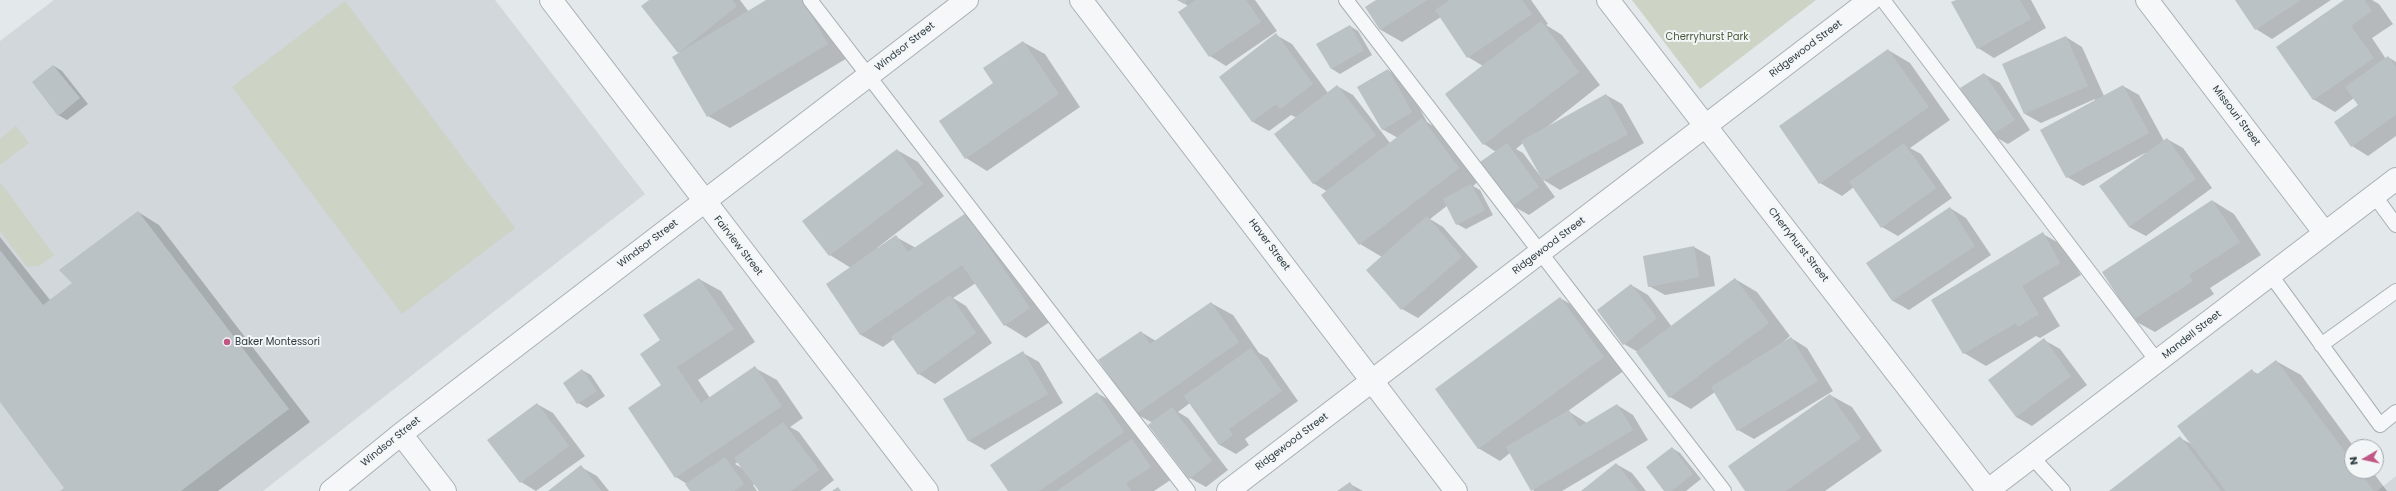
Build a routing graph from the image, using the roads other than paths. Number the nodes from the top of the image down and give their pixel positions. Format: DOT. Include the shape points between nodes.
graph roads {
  1 [pos="551,0"];
  2 [pos="810,0"];
  3 [pos="967,0"];
  4 [pos="1081,0"];
  5 [pos="1346,0"];
  6 [pos="1608,0"];
  7 [pos="1870,0"];
  8 [pos="1883,0"];
  9 [pos="2148,0"];
  10 [pos="867,76"];
  11 [pos="1706,126"];
  12 [pos="2396,179"];
  13 [pos="2374,195"];
  14 [pos="704,201"];
  15 [pos="2396,225"];
  16 [pos="2324,232"];
  17 [pos="1540,252"];
  18 [pos="2270,274"];
  19 [pos="2396,291"];
  20 [pos="2321,345"];
  21 [pos="2157,361"];
  22 [pos="1372,381"];
  23 [pos="2396,412"];
  24 [pos="401,434"];
  25 [pos="2032,457"];
  26 [pos="331,491"];
  27 [pos="445,491"];
  28 [pos="927,491"];
  29 [pos="1188,491"];
  30 [pos="1228,491"];
  31 [pos="1456,491"];
  32 [pos="1724,491"];
  33 [pos="1988,491"];
  34 [pos="2063,491"];
  1 -- 14 [label="street, Fairview Street"];
  2 -- 10 [label="lane"];
  3 -- 10 [label="street, Windsor Street"];
  4 -- 22 [label="street, Haver Street"];
  5 -- 17 [label="lane"];
  6 -- 11 [label="street, Cherryhurst Street"];
  7 -- 11 [label="street, Ridgewood Street"];
  8 -- 21 [label="lane"];
  9 -- 16 [label="street, Missouri Street"];
  10 -- 14 [label="street, Windsor Street"];
  10 -- 29 [label="lane"];
  11 -- 17 [label="street, Ridgewood Street"];
  11 -- 33 [label="street, Cherryhurst Street"];
  12 -- 13 [label="street, Mandell Street"];
  13 -- 15 [label="lane"];
  13 -- 16 [label="street, Mandell Street"];
  14 -- 24 [label="street, Windsor Street"];
  14 -- 28 [label="street, Fairview Street"];
  16 -- 18 [label="street, Mandell Street"];
  17 -- 22 [label="street, Ridgewood Street"];
  17 -- 32 [label="lane"];
  18 -- 20 [label="lane"];
  18 -- 21 [label="street, Mandell Street"];
  19 -- 20 [label="lane"];
  20 -- 23 [label="lane" via="2380,424"];
  21 -- 25 [label="street, Mandell Street"];
  22 -- 30 [label="street, Ridgewood Street"];
  22 -- 31 [label="street, Haver Street"];
  24 -- 26 [label="street, Windsor Street"];
  24 -- 27 [label="street"];
  25 -- 33 [label="street, Mandell Street"];
  25 -- 34 [label="lane"];
}
